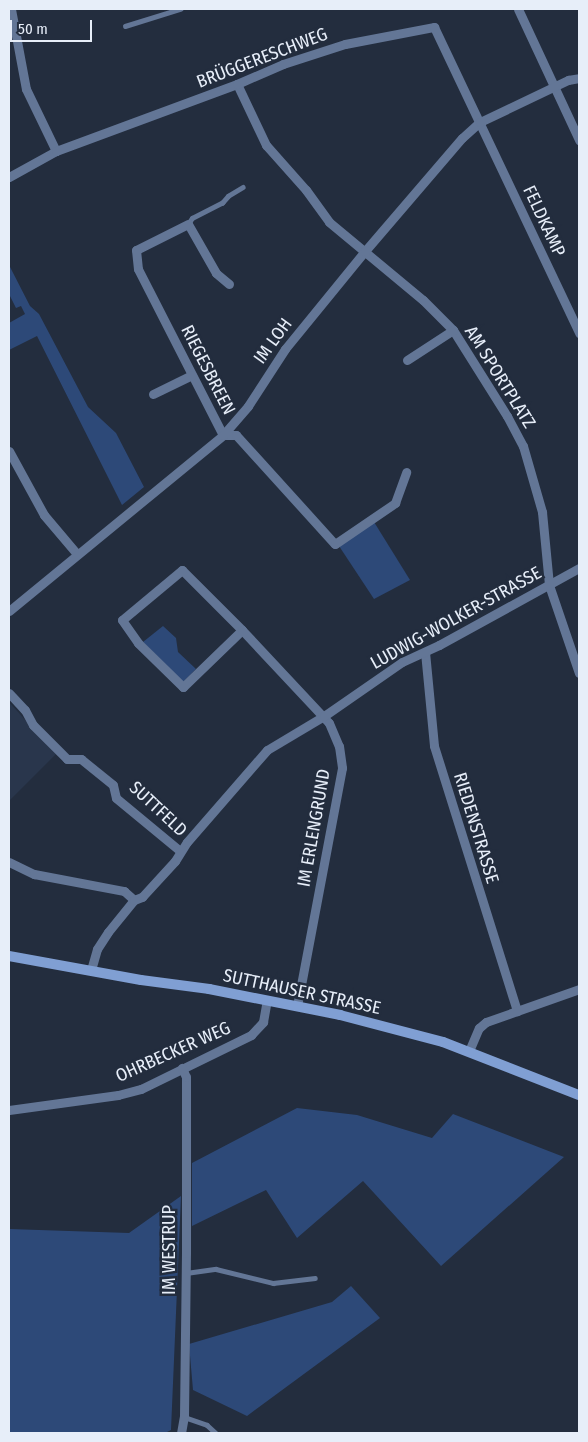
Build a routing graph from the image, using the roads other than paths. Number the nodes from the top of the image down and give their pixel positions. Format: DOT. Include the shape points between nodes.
graph roads {
  1 [pos="180,9"];
  2 [pos="518,9"];
  3 [pos="11,12"];
  4 [pos="125,26"];
  5 [pos="579,78"];
  6 [pos="237,84"];
  7 [pos="554,86"];
  8 [pos="480,122"];
  9 [pos="579,140"];
  10 [pos="56,151"];
  11 [pos="9,177"];
  12 [pos="243,187"];
  13 [pos="188,224"];
  14 [pos="365,251"];
  15 [pos="229,284"];
  16 [pos="453,330"];
  17 [pos="579,333"];
  18 [pos="407,360"];
  19 [pos="192,375"];
  20 [pos="153,394"];
  21 [pos="223,435"];
  22 [pos="9,451"];
  23 [pos="406,472"];
  24 [pos="77,554"];
  25 [pos="579,568"];
  26 [pos="549,585"];
  27 [pos="9,611"];
  28 [pos="242,630"];
  29 [pos="425,652"];
  30 [pos="579,673"];
  31 [pos="9,693"];
  32 [pos="324,716"];
  33 [pos="180,851"];
  34 [pos="9,862"];
  35 [pos="134,900"];
  36 [pos="9,956"];
  37 [pos="91,970"];
  38 [pos="579,990"];
  39 [pos="267,1000"];
  40 [pos="297,1006"];
  41 [pos="517,1011"];
  42 [pos="469,1051"];
  43 [pos="182,1068"];
  44 [pos="579,1094"];
  45 [pos="9,1110"];
  46 [pos="186,1273"];
  47 [pos="315,1278"];
  48 [pos="184,1416"];
  49 [pos="181,1433"];
  50 [pos="216,1433"];
  1 -- 4 [label="lane"];
  2 -- 7 [label="street"];
  3 -- 10 [label="street" via="26,89"];
  5 -- 7 [label="street, IM LOH"];
  6 -- 8 [label="street, BRÜGGERESCHWEG" via="283,64 345,44 434,27"];
  6 -- 10 [label="street, BRÜGGERESCHWEG"];
  6 -- 14 [label="street, AM SPORTPLATZ" via="266,145 329,222"];
  7 -- 8 [label="street, IM LOH"];
  7 -- 9 [label="street"];
  8 -- 14 [label="street, IM LOH" via="462,138"];
  8 -- 17 [label="street, FELDKAMP"];
  10 -- 11 [label="street, BRÜGGERESCHWEG"];
  12 -- 13 [label="lane" via="222,203 192,218"];
  13 -- 15 [label="street" via="216,273"];
  13 -- 19 [label="street, RIEGESBREEN" via="136,250 138,269"];
  14 -- 16 [label="street, AM SPORTPLATZ"];
  14 -- 21 [label="street, IM LOH" via="285,349 248,406"];
  16 -- 18 [label="street"];
  16 -- 26 [label="street, AM SPORTPLATZ" via="478,366 523,446 542,512"];
  19 -- 20 [label="street"];
  19 -- 21 [label="street, RIEGESBREEN"];
  21 -- 23 [label="street, RIEGESBREEN" via="236,435 335,544 395,503"];
  21 -- 24 [label="street, IM LOH"];
  22 -- 24 [label="street" via="44,515"];
  24 -- 27 [label="street, IM LOH"];
  25 -- 26 [label="street, LUDWIG-WOLKER-STRASSE"];
  26 -- 29 [label="street, LUDWIG-WOLKER-STRASSE"];
  26 -- 30 [label="street, AM SPORTPLATZ"];
  28 -- 28 [label="street, IM ERLENGRUND" via="183,686 138,643 122,620 182,570"];
  28 -- 32 [label="street, IM ERLENGRUND"];
  29 -- 32 [label="street, LUDWIG-WOLKER-STRASSE" via="402,662"];
  29 -- 41 [label="street, RIEDENSTRASSE" via="434,746"];
  31 -- 33 [label="street, SUTTFELD" via="25,710 33,725 68,759 81,759 113,785 116,798"];
  32 -- 33 [label="street, LUDWIG-WOLKER-STRASSE" via="267,750"];
  32 -- 40 [label="street, IM ERLENGRUND" via="339,746 342,768"];
  33 -- 35 [label="street, LUDWIG-WOLKER-STRASSE" via="175,861 142,897"];
  34 -- 35 [label="street" via="34,874 124,891"];
  35 -- 37 [label="street, LUDWIG-WOLKER-STRASSE" via="97,949"];
  36 -- 37 [label="street, SUTTHAUSER STRASSE"];
  37 -- 39 [label="street, SUTTHAUSER STRASSE"];
  38 -- 41 [label="street"];
  39 -- 40 [label="street, SUTTHAUSER STRASSE"];
  39 -- 43 [label="street, OHRBECKER WEG" via="258,1030"];
  40 -- 42 [label="street, SUTTHAUSER STRASSE" via="396,1029"];
  41 -- 42 [label="street" via="486,1022 479,1028"];
  42 -- 44 [label="street, SUTTHAUSER STRASSE"];
  43 -- 45 [label="street, OHRBECKER WEG" via="118,1095"];
  43 -- 46 [label="street, IM WESTRUP" via="186,1077"];
  46 -- 47 [label="lane" via="216,1269 273,1283"];
  46 -- 48 [label="street, IM WESTRUP"];
  48 -- 49 [label="street, IM WESTRUP"];
  48 -- 50 [label="lane" via="207,1425"];
}
